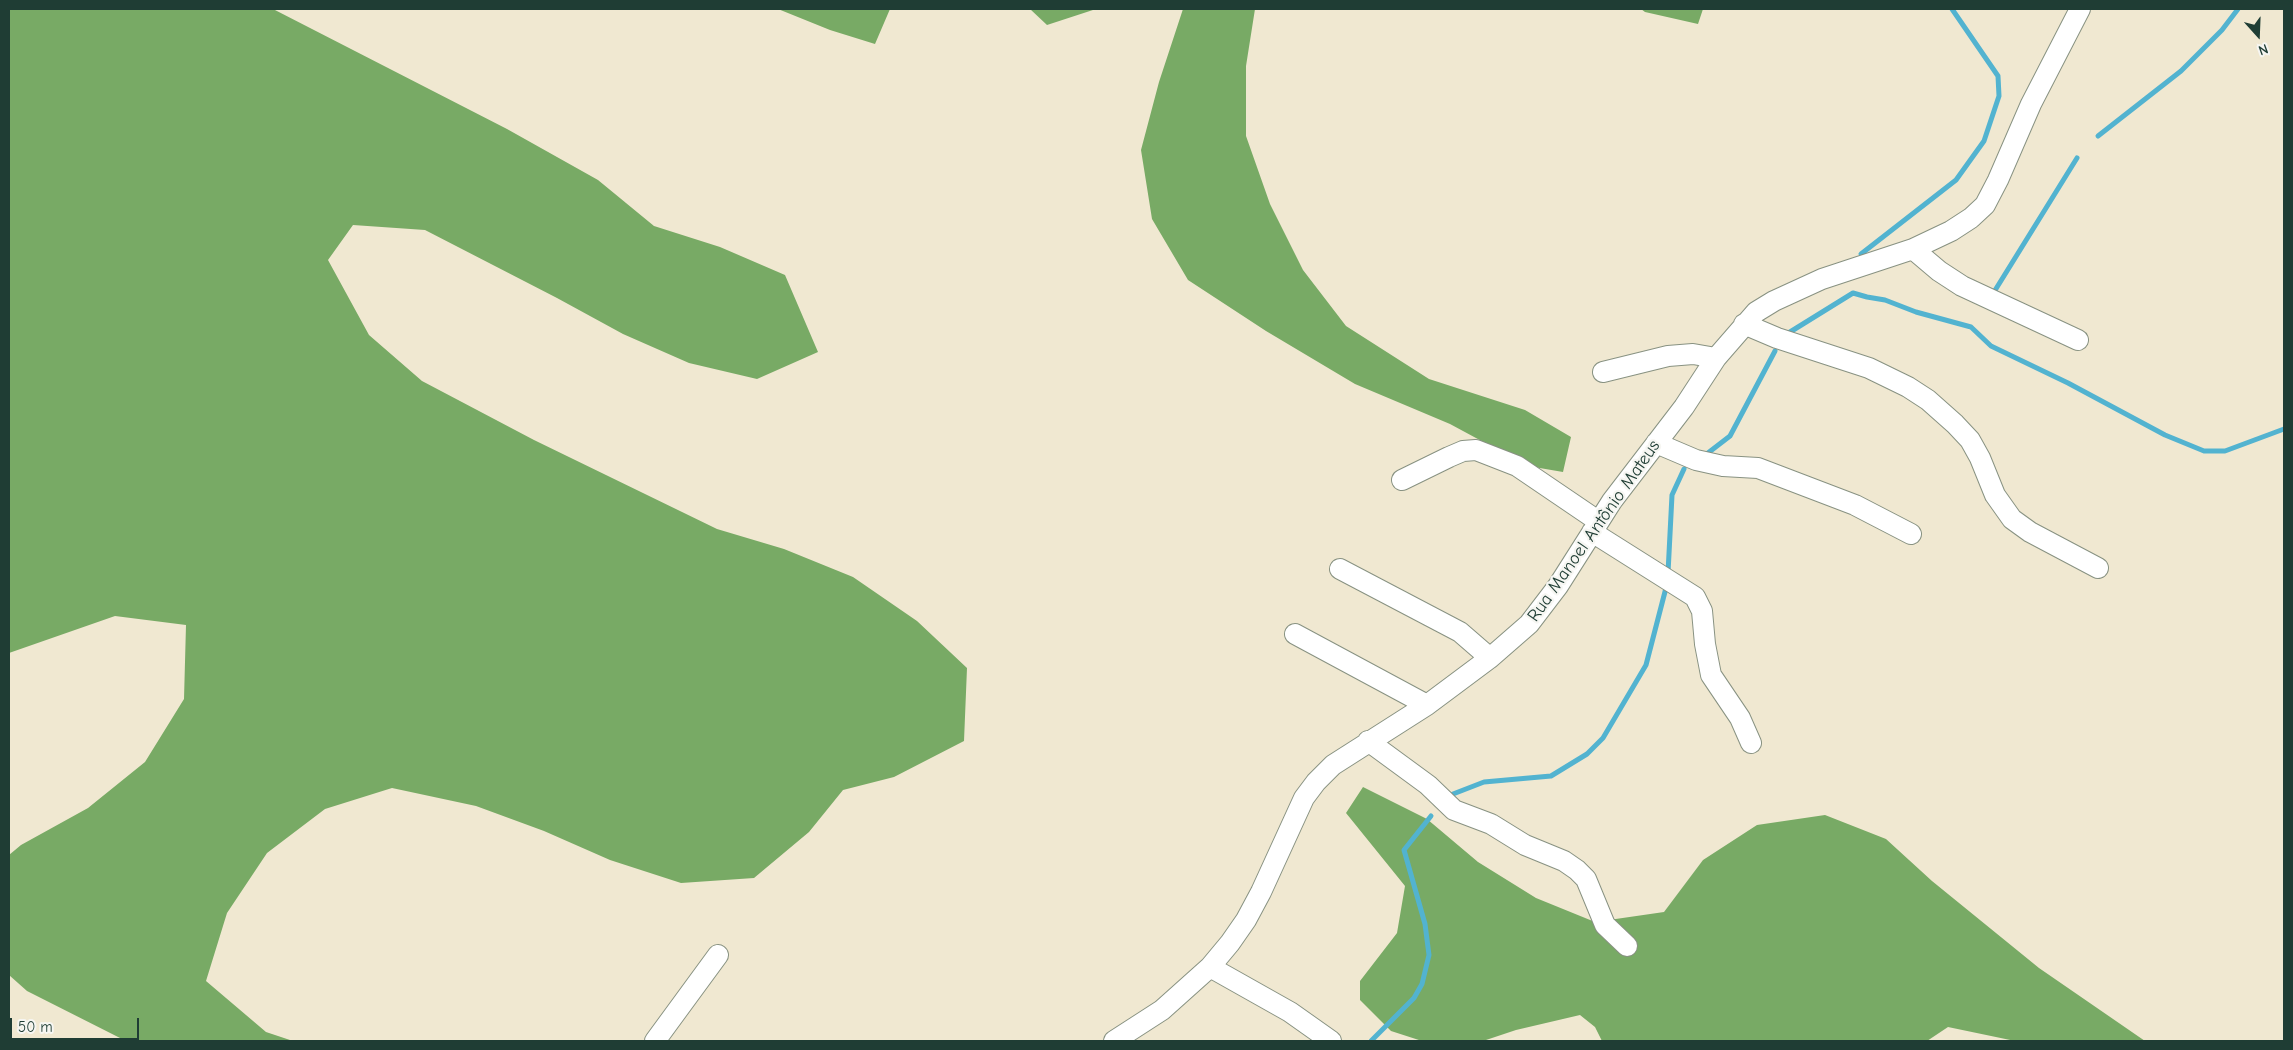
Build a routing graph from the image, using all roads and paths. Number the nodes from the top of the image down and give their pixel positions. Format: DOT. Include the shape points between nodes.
graph roads {
  1 [pos="2080,9"];
  2 [pos="1913,249"];
  3 [pos="1744,324"];
  4 [pos="2078,340"];
  5 [pos="1716,358"];
  6 [pos="1603,372"];
  7 [pos="1656,443"];
  8 [pos="1402,480"];
  9 [pos="1595,526"];
  10 [pos="1911,534"];
  11 [pos="2098,568"];
  12 [pos="1340,569"];
  13 [pos="1295,634"];
  14 [pos="1490,658"];
  15 [pos="1426,705"];
  16 [pos="1368,741"];
  17 [pos="1751,744"];
  18 [pos="1627,946"];
  19 [pos="718,955"];
  20 [pos="1210,967"];
  21 [pos="655,1041"];
  22 [pos="1114,1041"];
  23 [pos="1331,1041"];
  1 -- 2 [label="street, Rua Manoel Antônio Mateus" via="2031,104 1985,205 1951,232"];
  2 -- 3 [label="street, Rua Manoel Antônio Mateus" via="1794,291 1756,312"];
  2 -- 4 [label="street" via="1962,286"];
  3 -- 5 [label="street, Rua Manoel Antônio Mateus"];
  3 -- 11 [label="street" via="1869,368 1928,400 1970,440 1995,495 2012,519"];
  5 -- 6 [label="street" via="1694,354 1668,356"];
  5 -- 7 [label="street, Rua Manoel Antônio Mateus"];
  7 -- 9 [label="street, Rua Manoel Antônio Mateus"];
  7 -- 10 [label="street" via="1696,460 1758,468 1855,506"];
  8 -- 9 [label="street" via="1463,451 1476,450 1517,466"];
  9 -- 14 [label="street, Rua Manoel Antônio Mateus" via="1558,586 1529,624"];
  9 -- 17 [label="street" via="1695,597 1702,611 1711,675 1740,718"];
  12 -- 14 [label="street" via="1460,632"];
  13 -- 15 [label="street"];
  14 -- 15 [label="street, Rua Manoel Antônio Mateus"];
  15 -- 16 [label="street, Rua Manoel Antônio Mateus"];
  16 -- 18 [label="street" via="1428,785 1454,810 1491,824 1577,870 1586,880 1605,925"];
  16 -- 20 [label="street, Rua Manoel Antônio Mateus" via="1333,765 1304,798 1246,920"];
  19 -- 21 [label="street"];
  20 -- 22 [label="street, Rua Manoel Antônio Mateus" via="1162,1010"];
  20 -- 23 [label="street" via="1290,1012"];
}
